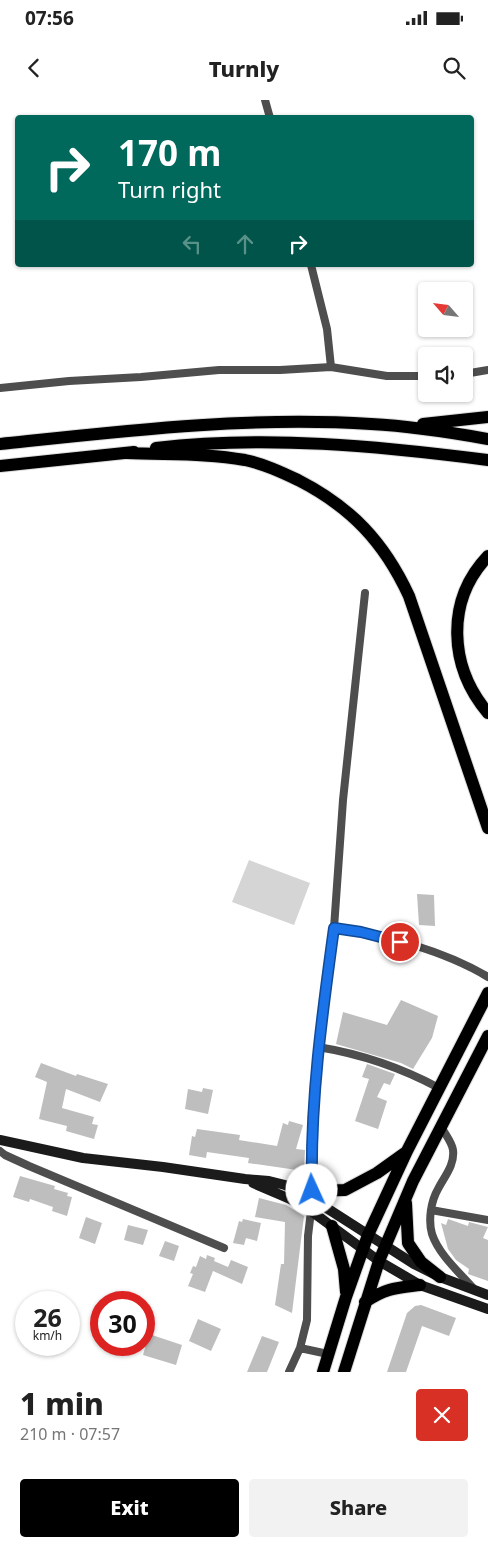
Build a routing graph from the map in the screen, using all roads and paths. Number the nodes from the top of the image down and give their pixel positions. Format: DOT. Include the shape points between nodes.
graph roads {
  1 [pos="265,100"];
  2 [pos="269,115"];
  3 [pos="312,267"];
  4 [pos="331,367"];
  5 [pos="488,370"];
  6 [pos="473,372"];
  7 [pos="418,376"];
  8 [pos="0,388"];
  9 [pos="488,417"];
  10 [pos="400,426"];
  11 [pos="488,439"];
  12 [pos="0,444"];
  13 [pos="127,454"];
  14 [pos="488,460"];
  15 [pos="0,466"];
  16 [pos="488,556"];
  17 [pos="365,593"];
  18 [pos="488,713"];
  19 [pos="488,828"];
  20 [pos="334,928"];
  21 [pos="488,977"];
  22 [pos="488,993"];
  23 [pos="488,1036"];
  24 [pos="318,1047"];
  25 [pos="439,1088"];
  26 [pos="440,1126"];
  27 [pos="0,1140"];
  28 [pos="0,1151"];
  29 [pos="407,1151"];
  30 [pos="245,1179"];
  31 [pos="306,1191"];
  32 [pos="406,1198"];
  33 [pos="431,1210"];
  34 [pos="311,1211"];
  35 [pos="488,1220"];
  36 [pos="332,1226"];
  37 [pos="368,1235"];
  38 [pos="386,1247"];
  39 [pos="224,1248"];
  40 [pos="362,1250"];
  41 [pos="378,1261"];
  42 [pos="440,1278"];
  43 [pos="420,1285"];
  44 [pos="477,1292"];
  45 [pos="488,1295"];
  46 [pos="346,1296"];
  47 [pos="365,1302"];
  48 [pos="488,1309"];
  49 [pos="300,1348"];
  50 [pos="328,1354"];
  51 [pos="289,1372"];
  52 [pos="323,1372"];
  53 [pos="344,1372"];
  1 -- 2 [label="street"];
  3 -- 4 [label="street" via="327,329"];
  4 -- 7 [label="street" via="376,375"];
  4 -- 8 [label="street" via="219,370"];
  5 -- 6 [label="street"];
  9 -- 10 [label="highway"];
  10 -- 11 [label="highway"];
  10 -- 12 [label="highway" via="321,422 224,424"];
  13 -- 14 [label="highway" via="201,444 267,442 398,450"];
  13 -- 15 [label="highway"];
  13 -- 19 [label="highway" via="228,458 264,465 319,491 366,529 390,560 411,602"];
  16 -- 18 [label="highway" via="474,572 463,597 457,638 466,678"];
  17 -- 20 [label="street" via="343,800"];
  20 -- 21 [label="street" via="385,937 458,960"];
  20 -- 24 [label="street"];
  22 -- 25 [label="highway"];
  23 -- 26 [label="highway"];
  24 -- 25 [label="street" via="368,1058 408,1072"];
  24 -- 31 [label="street"];
  25 -- 29 [label="highway"];
  26 -- 32 [label="highway"];
  26 -- 33 [label="street" via="453,1149 453,1158 436,1191"];
  27 -- 30 [label="main road" via="83,1158"];
  28 -- 39 [label="street"];
  29 -- 31 [label="highway" via="351,1188"];
  29 -- 37 [label="highway"];
  30 -- 31 [label="main road" via="269,1180"];
  30 -- 34 [label="main road"];
  31 -- 37 [label="main road"];
  32 -- 38 [label="highway"];
  32 -- 42 [label="highway" via="408,1243 421,1262"];
  33 -- 35 [label="street"];
  33 -- 44 [label="street" via="436,1242"];
  34 -- 36 [label="main road"];
  34 -- 49 [label="street" via="308,1311"];
  36 -- 40 [label="main road"];
  36 -- 46 [label="highway" via="344,1270"];
  37 -- 38 [label="main road"];
  37 -- 40 [label="highway"];
  38 -- 41 [label="highway"];
  38 -- 42 [label="main road"];
  40 -- 41 [label="main road"];
  40 -- 46 [label="highway"];
  41 -- 43 [label="main road"];
  41 -- 47 [label="highway"];
  42 -- 44 [label="main road"];
  43 -- 47 [label="highway" via="391,1288"];
  43 -- 48 [label="main road"];
  44 -- 45 [label="main road"];
  46 -- 50 [label="highway"];
  47 -- 53 [label="highway"];
  49 -- 50 [label="street"];
  49 -- 51 [label="street"];
  50 -- 52 [label="highway"];
}
